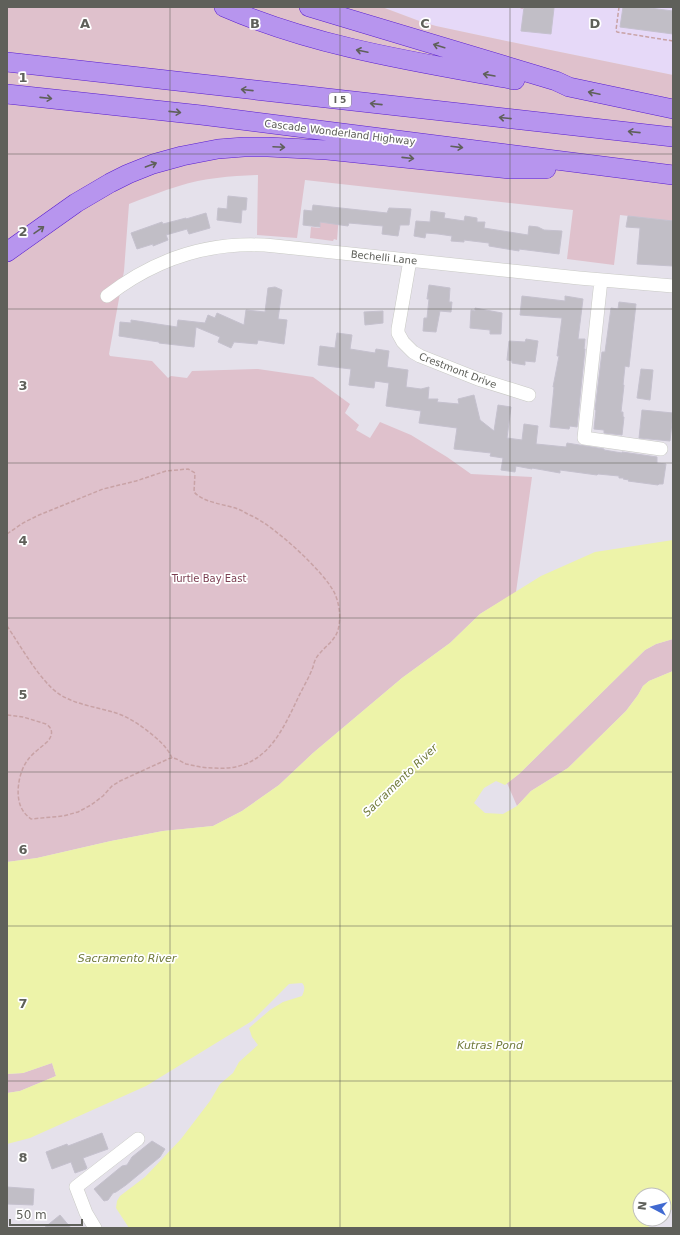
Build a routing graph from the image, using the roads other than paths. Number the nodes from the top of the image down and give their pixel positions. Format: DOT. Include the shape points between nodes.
graph roads {
  1 [pos="224,7"];
  2 [pos="309,7"];
  3 [pos="319,7"];
  4 [pos="347,18"];
  5 [pos="7,62"];
  6 [pos="569,87"];
  7 [pos="7,94"];
  8 [pos="673,109"];
  9 [pos="673,137"];
  10 [pos="626,168"];
  11 [pos="673,174"];
  12 [pos="7,252"];
  13 [pos="410,260"];
  14 [pos="601,280"];
  15 [pos="673,286"];
  16 [pos="107,296"];
  17 [pos="529,395"];
  18 [pos="661,449"];
  19 [pos="138,1140"];
  20 [pos="95,1228"];
  6 -- 1 [label="highway, one-way" via="554,87 352,49 301,35"];
  2 -- 4 [label="highway"];
  3 -- 4 [label="highway"];
  6 -- 4 [label="highway, one-way"];
  9 -- 5 [label="highway, I 5, one-way"];
  8 -- 6 [label="highway, one-way"];
  7 -- 10 [label="highway, Cascade Wonderland Highway, one-way" via="201,115"];
  10 -- 11 [label="highway, Cascade Wonderland Highway"];
  12 -- 10 [label="highway, one-way" via="110,182 153,164 218,149 268,147 327,150 510,169"];
  13 -- 14 [label="street, Bechelli Lane"];
  13 -- 16 [label="street, Bechelli Lane" via="264,244 230,245 205,249 171,260 132,278"];
  13 -- 17 [label="street, Crestmont Drive" via="398,329 407,347 420,356 478,379"];
  14 -- 15 [label="street, Bechelli Lane"];
  14 -- 18 [label="street" via="584,438"];
  19 -- 20 [label="street" via="76,1187"];
}
